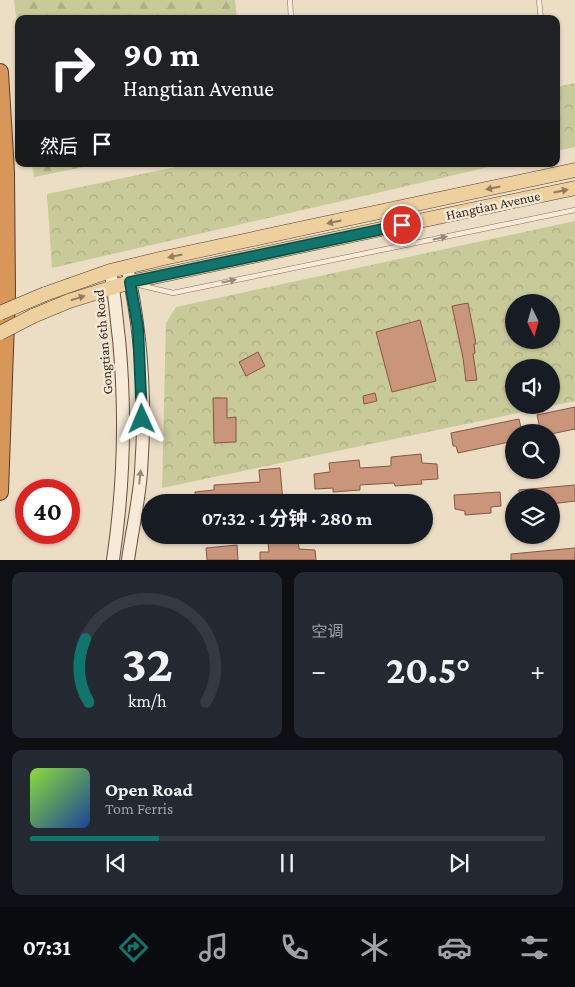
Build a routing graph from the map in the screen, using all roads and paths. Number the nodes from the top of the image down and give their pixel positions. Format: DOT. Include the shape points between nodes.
graph roads {
  1 [pos="290,0"];
  2 [pos="539,0"];
  3 [pos="292,15"];
  4 [pos="541,15"];
  5 [pos="0,72"];
  6 [pos="575,170"];
  7 [pos="575,188"];
  8 [pos="575,210"];
  9 [pos="127,267"];
  10 [pos="110,271"];
  11 [pos="130,282"];
  12 [pos="114,287"];
  13 [pos="0,313"];
  14 [pos="0,333"];
  15 [pos="0,492"];
  16 [pos="113,560"];
  17 [pos="128,560"];
  1 -- 3 [label="lane"];
  2 -- 4 [label="lane"];
  5 -- 15 [label="highway" via="6,172 7,293"];
  6 -- 9 [label="main road, Hangtian Avenue, one-way"];
  11 -- 7 [label="main road, Hangtian Avenue, one-way"];
  11 -- 8 [label="lane, one-way" via="173,293"];
  9 -- 10 [label="main road, Hangtian Avenue"];
  9 -- 11 [label="street"];
  10 -- 12 [label="street, Gongtian 6th Road"];
  10 -- 13 [label="main road, Hangtian Avenue, bridge"];
  11 -- 12 [label="main road, Hangtian Avenue"];
  17 -- 11 [label="street, one-way" via="143,438 138,328"];
  14 -- 12 [label="main road, Hangtian Avenue, one-way, bridge" via="69,301"];
  12 -- 16 [label="street, Gongtian 6th Road" via="124,420"];
}
